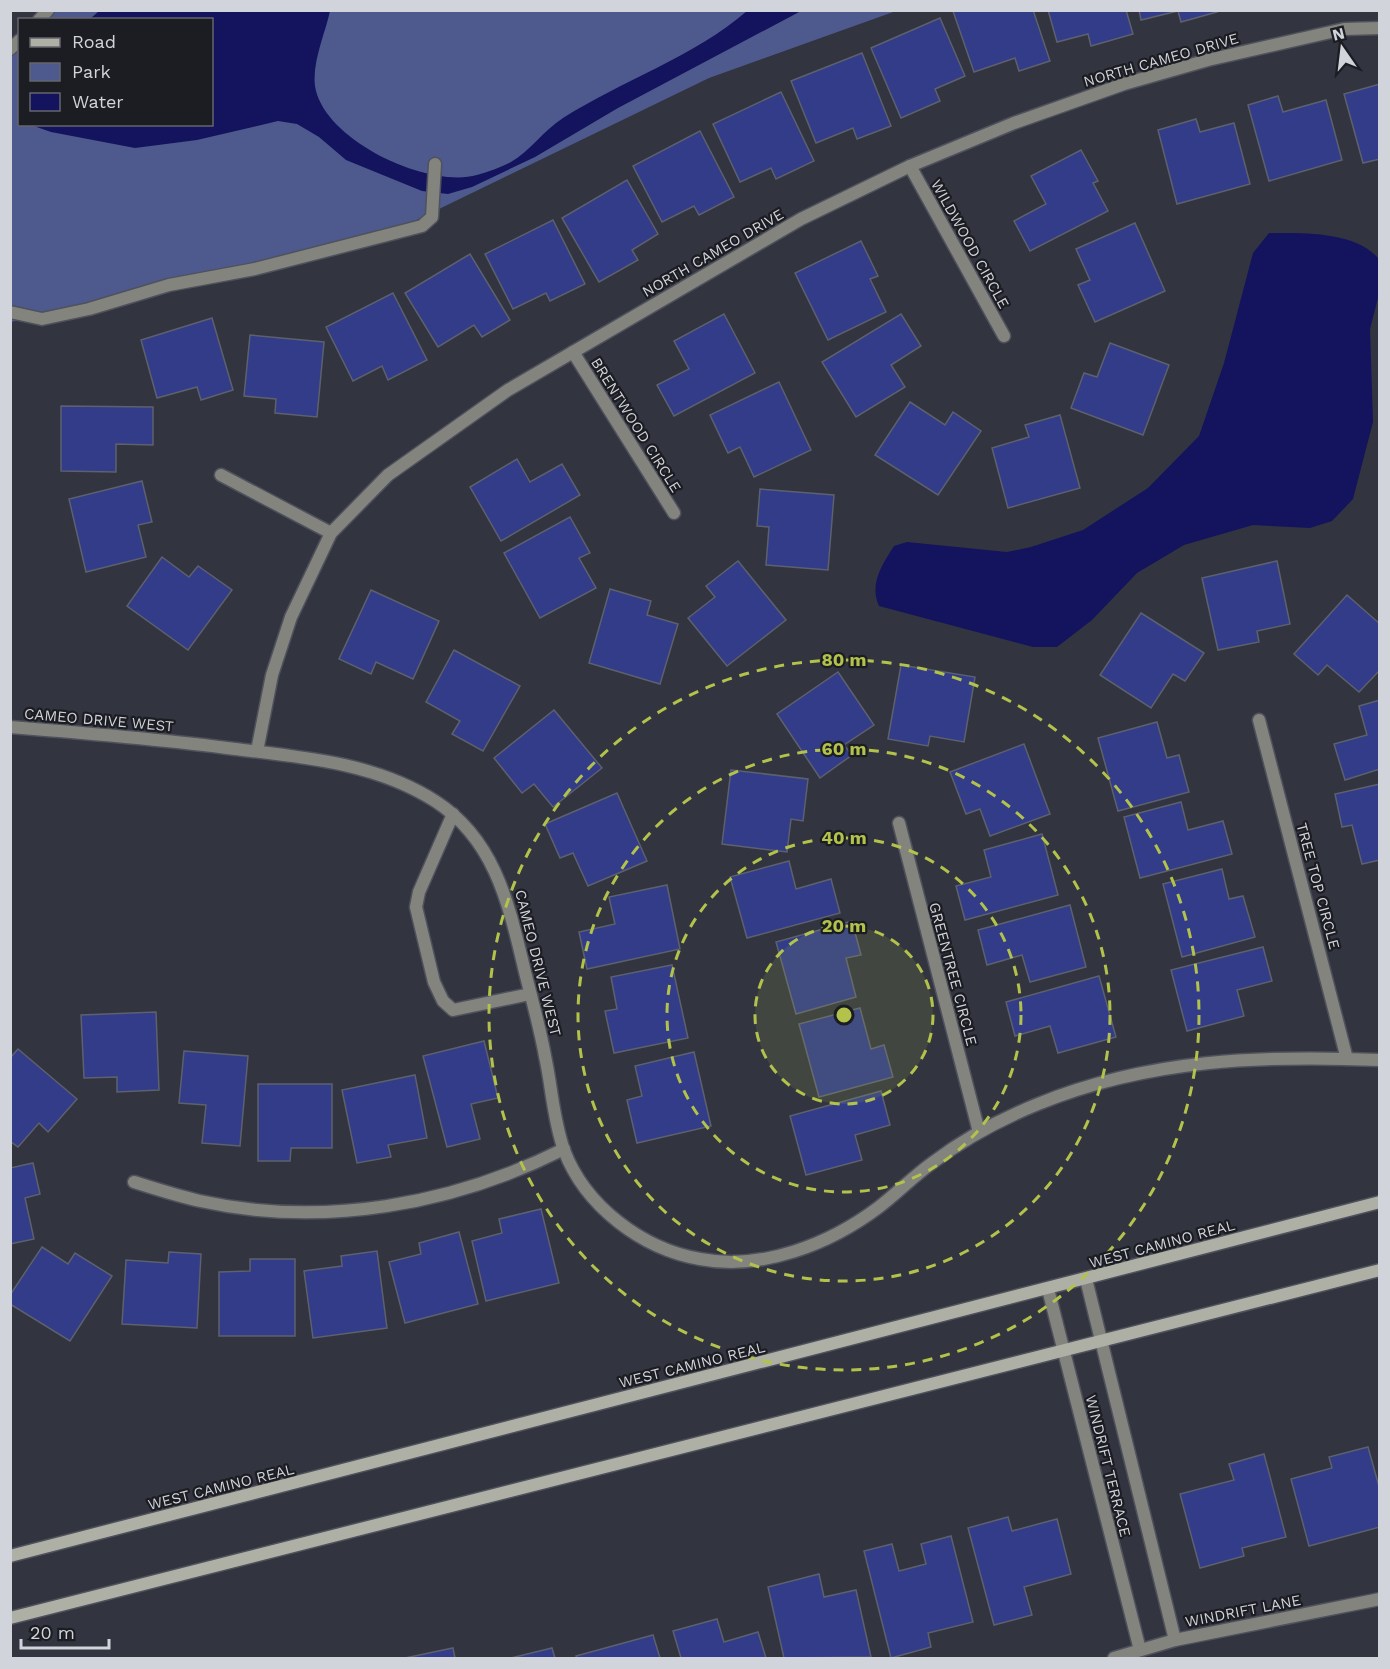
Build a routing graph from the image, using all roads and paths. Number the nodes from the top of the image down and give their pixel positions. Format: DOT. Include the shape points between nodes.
graph roads {
  1 [pos="1380,28"];
  2 [pos="435,164"];
  3 [pos="910,166"];
  4 [pos="10,312"];
  5 [pos="1004,336"];
  6 [pos="573,352"];
  7 [pos="221,475"];
  8 [pos="674,513"];
  9 [pos="331,533"];
  10 [pos="1260,720"];
  11 [pos="10,727"];
  12 [pos="257,751"];
  13 [pos="453,814"];
  14 [pos="898,823"];
  15 [pos="530,993"];
  16 [pos="1347,1059"];
  17 [pos="1380,1060"];
  18 [pos="979,1132"];
  19 [pos="564,1149"];
  20 [pos="134,1182"];
  21 [pos="1380,1202"];
  22 [pos="1380,1270"];
  23 [pos="1086,1279"];
  24 [pos="1048,1289"];
  25 [pos="1102,1342"];
  26 [pos="1063,1352"];
  27 [pos="10,1556"];
  28 [pos="1380,1599"];
  29 [pos="10,1618"];
  30 [pos="1175,1640"];
  31 [pos="1140,1650"];
  32 [pos="1114,1659"];
  1 -- 3 [label="street, NORTH CAMEO DRIVE" via="1344,29 1134,81 1014,123"];
  2 -- 4 [label="street" via="432,217 422,226 397,235 169,285 89,309 42,318"];
  3 -- 5 [label="street, WILDWOOD CIRCLE"];
  3 -- 6 [label="street, NORTH CAMEO DRIVE" via="801,219"];
  6 -- 8 [label="street, BRENTWOOD CIRCLE"];
  6 -- 9 [label="street, NORTH CAMEO DRIVE" via="475,412 388,475"];
  7 -- 9 [label="street"];
  9 -- 12 [label="street, NORTH CAMEO DRIVE" via="291,617 272,675"];
  10 -- 16 [label="street, TREE TOP CIRCLE"];
  11 -- 12 [label="street, CAMEO DRIVE WEST"];
  12 -- 13 [label="street, CAMEO DRIVE WEST" via="325,760 373,773 417,791"];
  13 -- 15 [label="street, CAMEO DRIVE WEST" via="482,847 502,885"];
  13 -- 15 [label="street" via="416,907 434,982 453,1010"];
  14 -- 18 [label="street, GREENTREE CIRCLE"];
  15 -- 19 [label="street, CAMEO DRIVE WEST"];
  16 -- 17 [label="street, CAMEO DRIVE WEST"];
  16 -- 18 [label="street, CAMEO DRIVE WEST" via="1281,1058 1163,1068 1120,1077 1039,1104"];
  18 -- 19 [label="street, CAMEO DRIVE WEST" via="932,1162 879,1207 844,1230 807,1247 767,1258 726,1262 679,1254 638,1235 602,1207 574,1172"];
  19 -- 20 [label="street" via="471,1188 359,1210 291,1212 245,1208 200,1201"];
  21 -- 23 [label="street, WEST CAMINO REAL"];
  22 -- 25 [label="street"];
  23 -- 24 [label="street, WEST CAMINO REAL"];
  23 -- 25 [label="street, WINDRIFT TERRACE"];
  24 -- 26 [label="street, WINDRIFT TERRACE"];
  24 -- 27 [label="street, WEST CAMINO REAL"];
  25 -- 26 [label="street"];
  25 -- 30 [label="street, WINDRIFT TERRACE"];
  26 -- 29 [label="street"];
  26 -- 31 [label="street, WINDRIFT TERRACE"];
  28 -- 30 [label="street, WINDRIFT LANE"];
  30 -- 31 [label="street, WINDRIFT LANE"];
  31 -- 32 [label="street, WINDRIFT LANE"];
}
